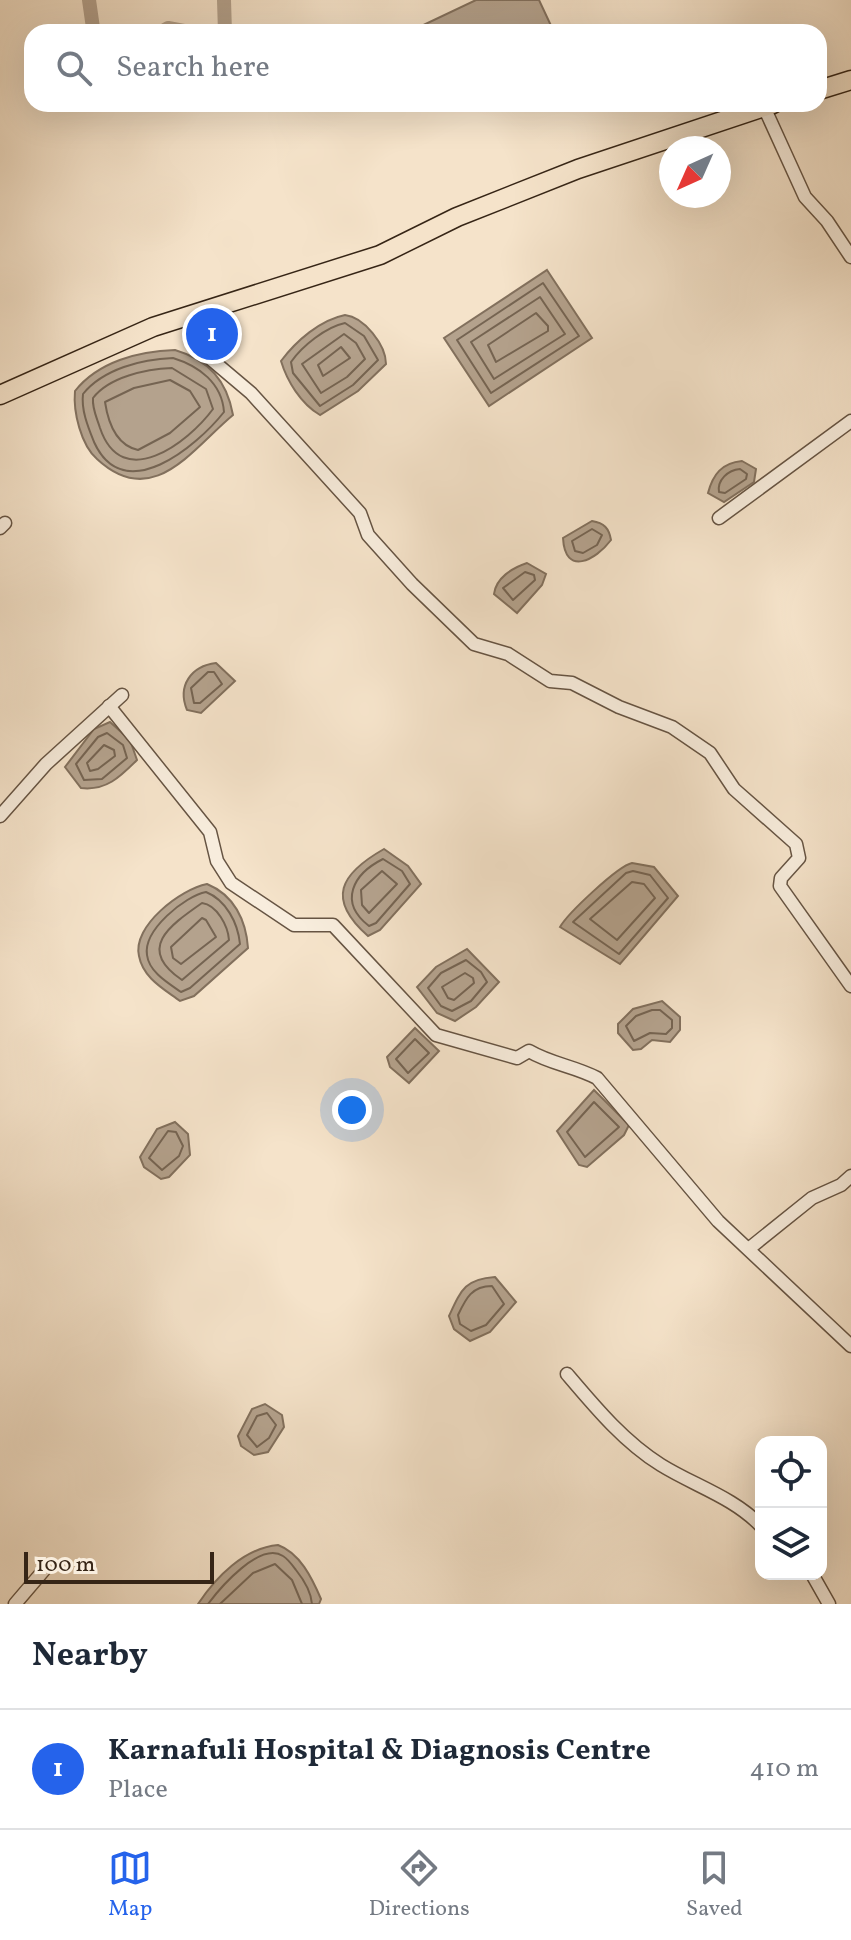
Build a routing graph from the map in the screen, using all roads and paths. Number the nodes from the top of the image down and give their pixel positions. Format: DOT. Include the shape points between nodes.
graph roads {
  1 [pos="851,80"];
  2 [pos="827,88"];
  3 [pos="747,112"];
  4 [pos="771,112"];
  5 [pos="851,257"];
  6 [pos="196,312"];
  7 [pos="0,395"];
  8 [pos="851,421"];
  9 [pos="719,518"];
  10 [pos="122,695"];
  11 [pos="109,706"];
  12 [pos="0,816"];
  13 [pos="851,986"];
  14 [pos="851,1176"];
  15 [pos="751,1247"];
  16 [pos="851,1346"];
  17 [pos="567,1374"];
  18 [pos="755,1520"];
  19 [pos="44,1570"];
  20 [pos="815,1580"];
  21 [pos="15,1604"];
  22 [pos="829,1604"];
  1 -- 2 [label="main road"];
  3 -- 6 [label="main road" via="578,169 457,217 380,255"];
  4 -- 5 [label="street" via="805,197"];
  6 -- 7 [label="main road"];
  6 -- 13 [label="street" via="193,337 206,355 251,393 360,513 368,535 474,644 508,654 550,681 572,683 672,727 710,753 734,789 796,844 799,858 780,886"];
  8 -- 9 [label="street"];
  10 -- 11 [label="street"];
  11 -- 12 [label="street"];
  11 -- 15 [label="street" via="210,832 217,861 231,883 294,925 333,925 436,1035 517,1058 529,1051 597,1078 718,1221"];
  14 -- 15 [label="street" via="812,1198"];
  15 -- 16 [label="street"];
  17 -- 18 [label="street" via="627,1438 660,1464 741,1506"];
  19 -- 21 [label="street"];
  20 -- 22 [label="street"];
}
